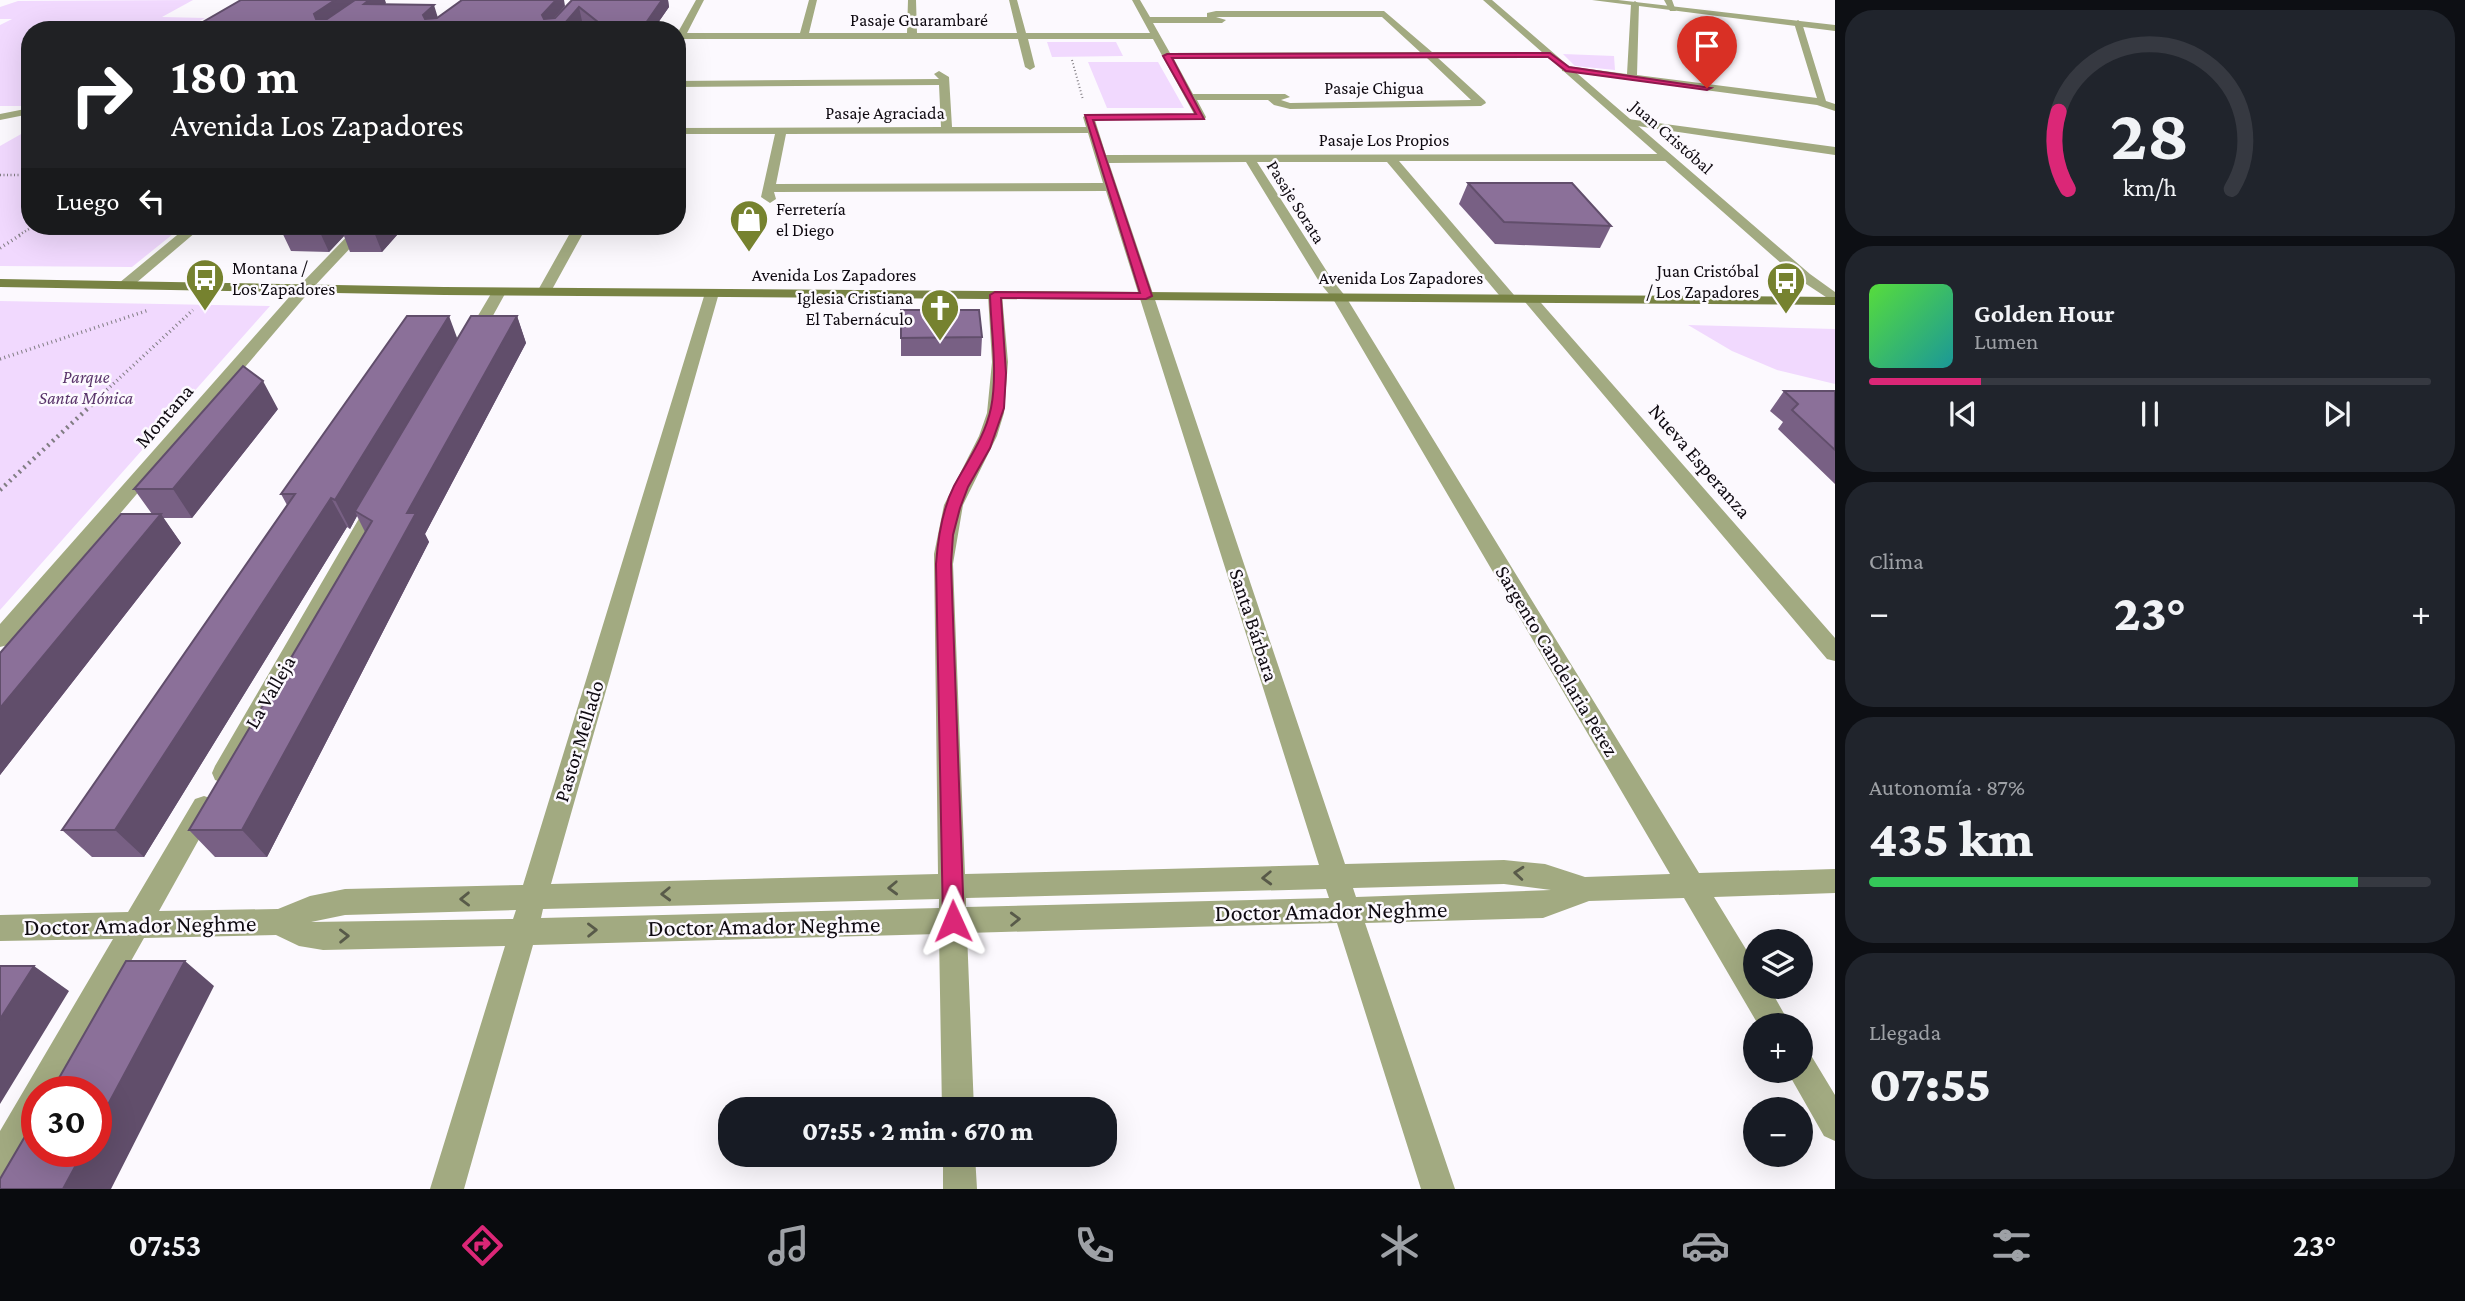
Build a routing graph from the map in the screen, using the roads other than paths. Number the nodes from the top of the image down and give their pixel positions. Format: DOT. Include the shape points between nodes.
graph roads {
  1 [pos="700,0"];
  2 [pos="813,0"];
  3 [pos="912,0"];
  4 [pos="1013,0"];
  5 [pos="1136,0"];
  6 [pos="1487,0"];
  7 [pos="1596,0"];
  8 [pos="1635,4"];
  9 [pos="1670,4"];
  10 [pos="1147,20"];
  11 [pos="1798,23"];
  12 [pos="686,27"];
  13 [pos="1835,27"];
  14 [pos="804,36"];
  15 [pos="912,36"];
  16 [pos="1022,36"];
  17 [pos="1156,36"];
  18 [pos="686,40"];
  19 [pos="1429,55"];
  20 [pos="1550,55"];
  21 [pos="1167,56"];
  22 [pos="1030,67"];
  23 [pos="1566,69"];
  24 [pos="1632,78"];
  25 [pos="686,83"];
  26 [pos="1190,97"];
  27 [pos="1819,102"];
  28 [pos="1835,108"];
  29 [pos="21,113"];
  30 [pos="0,117"];
  31 [pos="1628,122"];
  32 [pos="1090,124"];
  33 [pos="947,130"];
  34 [pos="686,131"];
  35 [pos="781,131"];
  36 [pos="1835,151"];
  37 [pos="1667,157"];
  38 [pos="1249,158"];
  39 [pos="1390,158"];
  40 [pos="1101,159"];
  41 [pos="1111,187"];
  42 [pos="185,235"];
  43 [pos="355,235"];
  44 [pos="575,235"];
  45 [pos="0,283"];
  46 [pos="124,286"];
  47 [pos="304,289"];
  48 [pos="499,292"];
  49 [pos="544,292"];
  50 [pos="712,293"];
  51 [pos="995,295"];
  52 [pos="1146,296"];
  53 [pos="1339,297"];
  54 [pos="1509,298"];
  55 [pos="1530,299"];
  56 [pos="1835,300"];
  57 [pos="460,360"];
  58 [pos="392,479"];
  59 [pos="0,639"];
  60 [pos="1835,653"];
  61 [pos="1336,876"];
  62 [pos="1835,881"];
  63 [pos="952,886"];
  64 [pos="1692,886"];
  65 [pos="1585,889"];
  66 [pos="533,897"];
  67 [pos="1347,910"];
  68 [pos="953,921"];
  69 [pos="279,922"];
  70 [pos="136,925"];
  71 [pos="0,928"];
  72 [pos="523,932"];
  73 [pos="1768,1013"];
  74 [pos="49,1076"];
  75 [pos="1810,1083"];
  76 [pos="958,1097"];
  77 [pos="1835,1125"];
  78 [pos="21,1126"];
  79 [pos="0,1162"];
  80 [pos="959,1167"];
  81 [pos="447,1189"];
  82 [pos="960,1189"];
  83 [pos="1438,1189"];
  1 -- 12 [label="street"];
  2 -- 14 [label="street"];
  3 -- 15 [label="street"];
  4 -- 16 [label="street"];
  5 -- 10 [label="street"];
  6 -- 20 [label="street, Juan Cristóbal"];
  7 -- 8 [label="street"];
  8 -- 9 [label="street"];
  8 -- 24 [label="street"];
  9 -- 11 [label="street"];
  10 -- 17 [label="street"];
  10 -- 19 [label="street" via="1385,16"];
  11 -- 13 [label="street"];
  11 -- 27 [label="street" via="1822,99"];
  14 -- 15 [label="street, Pasaje Guarambaré"];
  14 -- 18 [label="street, Pasaje Guarambaré"];
  15 -- 16 [label="street, Pasaje Guarambaré"];
  16 -- 17 [label="street, Pasaje Guarambaré"];
  16 -- 22 [label="street"];
  17 -- 21 [label="street"];
  19 -- 20 [label="street"];
  19 -- 21 [label="street"];
  19 -- 26 [label="street, Pasaje Chigua" via="1478,100 1290,106 1271,97"];
  20 -- 23 [label="street, Juan Cristóbal"];
  21 -- 26 [label="street"];
  23 -- 24 [label="street"];
  23 -- 31 [label="street, Juan Cristóbal"];
  24 -- 27 [label="street"];
  25 -- 33 [label="street" via="945,82"];
  26 -- 32 [label="street, Pasaje Agraciada" via="1201,117"];
  27 -- 28 [label="street"];
  29 -- 30 [label="street"];
  31 -- 36 [label="street"];
  31 -- 37 [label="street, Juan Cristóbal"];
  32 -- 33 [label="street, Pasaje Agraciada"];
  32 -- 40 [label="street, Santa Bárbara"];
  33 -- 35 [label="street, Pasaje Agraciada"];
  34 -- 35 [label="street, Pasaje Agraciada"];
  35 -- 41 [label="street" via="769,188"];
  37 -- 39 [label="street, Pasaje Los Propios"];
  37 -- 56 [label="street, Juan Cristóbal"];
  38 -- 39 [label="street, Pasaje Los Propios"];
  38 -- 40 [label="street, Pasaje Los Propios"];
  38 -- 53 [label="street, Pasaje Sorata"];
  39 -- 54 [label="street"];
  40 -- 41 [label="street, Santa Bárbara"];
  41 -- 52 [label="street, Santa Bárbara"];
  42 -- 46 [label="street"];
  43 -- 47 [label="street, Montana"];
  44 -- 49 [label="street"];
  45 -- 46 [label="main road, Avenida Los Zapadores"];
  46 -- 47 [label="main road, Avenida Los Zapadores"];
  47 -- 48 [label="main road, Avenida Los Zapadores"];
  47 -- 59 [label="street, Montana"];
  48 -- 49 [label="main road, Avenida Los Zapadores"];
  48 -- 57 [label="street"];
  49 -- 50 [label="main road, Avenida Los Zapadores"];
  50 -- 51 [label="main road, Avenida Los Zapadores"];
  50 -- 66 [label="street, Pastor Mellado"];
  51 -- 52 [label="main road, Avenida Los Zapadores"];
  51 -- 63 [label="street" via="1000,373 997,408 984,448 960,487 945,544"];
  52 -- 53 [label="main road, Avenida Los Zapadores"];
  52 -- 61 [label="street, Santa Bárbara"];
  53 -- 54 [label="main road, Avenida Los Zapadores"];
  53 -- 64 [label="street, Sargento Candelaria Pérez"];
  54 -- 55 [label="main road, Avenida Los Zapadores"];
  55 -- 56 [label="main road, Avenida Los Zapadores"];
  55 -- 60 [label="street, Nueva Esperanza"];
  58 -- 70 [label="street, La Valleja"];
  61 -- 63 [label="street, Doctor Amador Neghme, one-way"];
  65 -- 61 [label="street, Doctor Amador Neghme, one-way" via="1545,876 1504,872"];
  61 -- 67 [label="street, Santa Bárbara"];
  62 -- 64 [label="street, Doctor Amador Neghme"];
  63 -- 66 [label="street, Doctor Amador Neghme, one-way"];
  63 -- 68 [label="street"];
  64 -- 65 [label="street, Doctor Amador Neghme"];
  64 -- 73 [label="street, Sargento Candelaria Pérez"];
  65 -- 67 [label="street, Doctor Amador Neghme" via="1544,905"];
  66 -- 69 [label="street, Doctor Amador Neghme, one-way" via="345,902"];
  66 -- 72 [label="street, Pastor Mellado"];
  68 -- 67 [label="street, Doctor Amador Neghme, one-way"];
  67 -- 83 [label="street, Santa Bárbara"];
  72 -- 68 [label="street, Doctor Amador Neghme, one-way"];
  68 -- 76 [label="street"];
  69 -- 70 [label="street, Doctor Amador Neghme"];
  69 -- 72 [label="street, Doctor Amador Neghme, one-way" via="299,933 323,937"];
  70 -- 71 [label="street, Doctor Amador Neghme"];
  70 -- 74 [label="street, La Valleja"];
  72 -- 81 [label="street, Pastor Mellado"];
  75 -- 77 [label="street"];
  78 -- 79 [label="street"];
  80 -- 82 [label="street"];
}
